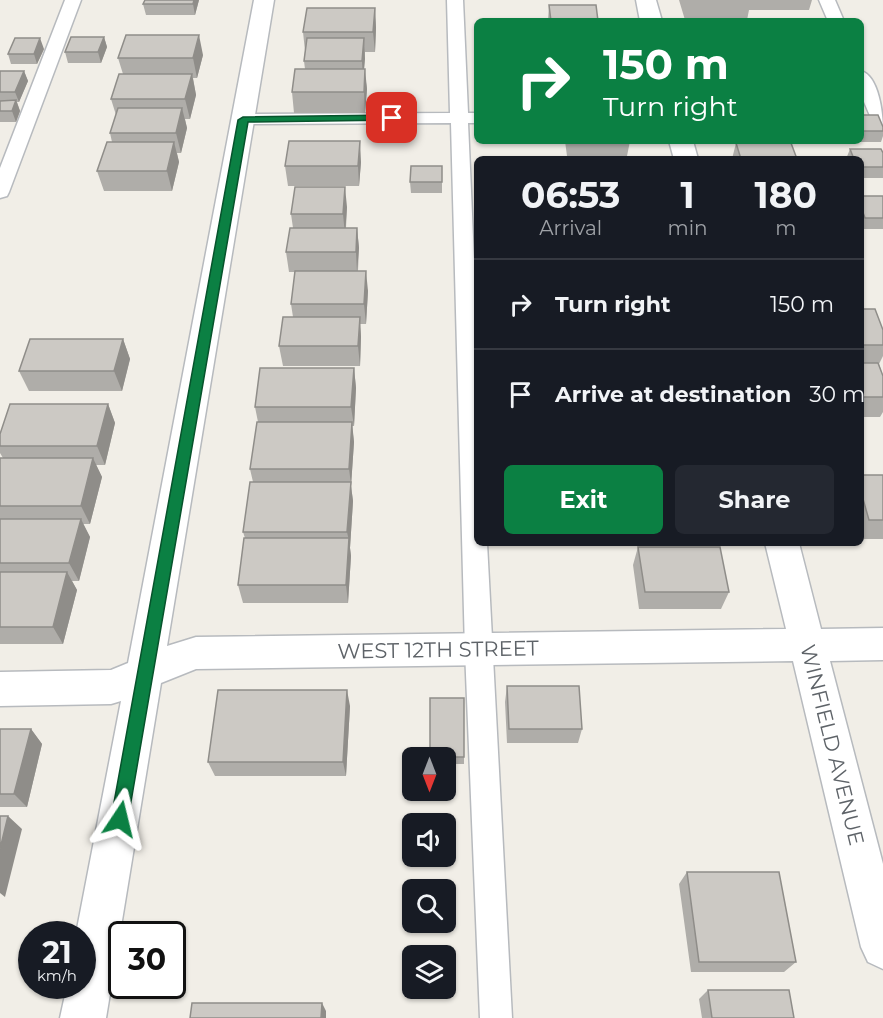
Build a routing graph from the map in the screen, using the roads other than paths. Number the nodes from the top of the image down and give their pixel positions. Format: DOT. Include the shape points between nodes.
graph roads {
  1 [pos="73,0"];
  2 [pos="264,0"];
  3 [pos="455,0"];
  4 [pos="646,0"];
  5 [pos="827,0"];
  6 [pos="650,18"];
  7 [pos="835,18"];
  8 [pos="864,84"];
  9 [pos="876,116"];
  10 [pos="468,118"];
  11 [pos="243,120"];
  12 [pos="0,192"];
  13 [pos="474,437"];
  14 [pos="476,546"];
  15 [pos="783,546"];
  16 [pos="883,644"];
  17 [pos="807,645"];
  18 [pos="478,650"];
  19 [pos="146,671"];
  20 [pos="0,689"];
  21 [pos="883,947"];
  22 [pos="83,1018"];
  23 [pos="496,1018"];
  1 -- 12 [label="lane"];
  2 -- 11 [label="street"];
  3 -- 10 [label="lane"];
  4 -- 6 [label="street"];
  5 -- 7 [label="lane"];
  8 -- 9 [label="lane"];
  10 -- 11 [label="lane"];
  10 -- 13 [label="lane"];
  11 -- 19 [label="street"];
  14 -- 18 [label="lane"];
  15 -- 17 [label="street, WINFIELD AVENUE"];
  16 -- 17 [label="street, WEST 12TH STREET"];
  17 -- 18 [label="street, WEST 12TH STREET"];
  17 -- 21 [label="street, WINFIELD AVENUE"];
  18 -- 19 [label="street, WEST 12TH STREET" via="196,653"];
  18 -- 23 [label="lane"];
  19 -- 20 [label="street, WEST 12TH STREET" via="111,687"];
  19 -- 22 [label="street"];
}
